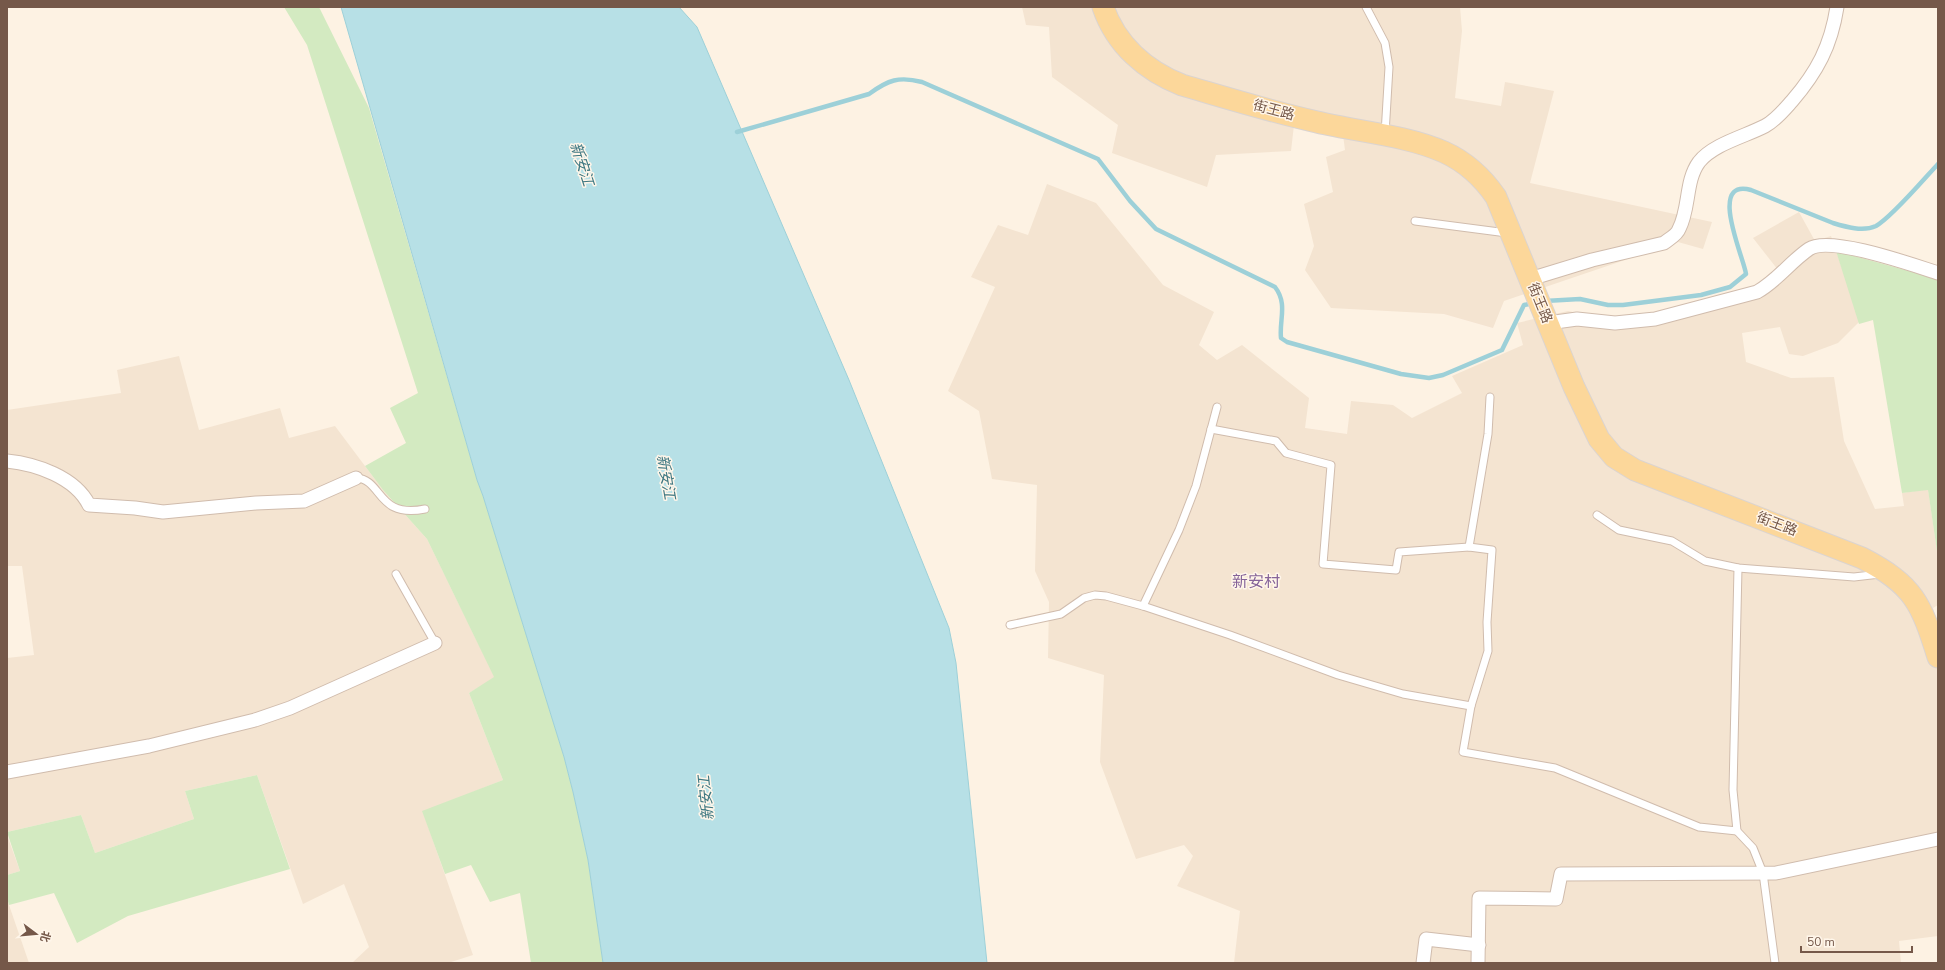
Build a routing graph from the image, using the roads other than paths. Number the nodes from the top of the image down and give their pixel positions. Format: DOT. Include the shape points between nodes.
graph roads {
  1 [pos="1103,7"];
  2 [pos="1366,7"];
  3 [pos="1837,7"];
  4 [pos="1385,136"];
  5 [pos="1415,221"];
  6 [pos="1511,233"];
  7 [pos="1938,273"];
  8 [pos="1532,283"];
  9 [pos="1547,320"];
  10 [pos="1490,397"];
  11 [pos="1216,407"];
  12 [pos="1211,429"];
  13 [pos="7,461"];
  14 [pos="356,478"];
  15 [pos="425,509"];
  16 [pos="1597,515"];
  17 [pos="1469,547"];
  18 [pos="1738,568"];
  19 [pos="1888,573"];
  20 [pos="396,574"];
  21 [pos="1143,606"];
  22 [pos="1010,625"];
  23 [pos="435,643"];
  24 [pos="1938,657"];
  25 [pos="1471,706"];
  26 [pos="7,772"];
  27 [pos="1737,831"];
  28 [pos="1938,839"];
  29 [pos="1763,873"];
  30 [pos="1479,945"];
  31 [pos="1423,963"];
  32 [pos="1478,963"];
  33 [pos="1774,963"];
  1 -- 4 [label="main road, 街王路" via="1124,45 1144,65 1168,80 1316,122"];
  2 -- 4 [label="lane" via="1385,43 1389,67"];
  3 -- 8 [label="street" via="1834,24 1817,69 1782,112 1767,125 1715,149 1700,162 1690,184 1679,230 1674,236 1664,243 1592,260"];
  4 -- 6 [label="main road, 街王路" via="1444,152 1469,167 1496,197"];
  5 -- 6 [label="lane"];
  6 -- 8 [label="main road, 街王路"];
  7 -- 9 [label="street" via="1888,256 1824,244 1810,248 1757,292 1655,319 1615,323 1576,319"];
  8 -- 9 [label="main road, 街王路"];
  9 -- 19 [label="main road, 街王路" via="1574,387 1599,439 1623,464 1862,558"];
  10 -- 17 [label="lane" via="1488,434"];
  11 -- 12 [label="lane"];
  12 -- 17 [label="lane" via="1276,441 1286,453 1330,465 1323,564 1396,570 1399,552"];
  12 -- 21 [label="lane" via="1196,486 1179,530"];
  13 -- 14 [label="street" via="31,465 55,475 80,493 89,505 163,512 304,501"];
  14 -- 15 [label="lane" via="367,480 394,508 408,511"];
  16 -- 18 [label="lane" via="1619,530 1672,541 1705,561"];
  17 -- 25 [label="lane" via="1492,550 1488,651"];
  18 -- 19 [label="lane" via="1854,577"];
  18 -- 27 [label="lane" via="1733,790"];
  19 -- 24 [label="main road, 街王路" via="1909,591 1921,608"];
  20 -- 23 [label="lane"];
  21 -- 22 [label="lane" via="1095,595 1084,598 1061,614"];
  21 -- 25 [label="lane" via="1338,675 1403,694"];
  23 -- 26 [label="street" via="290,708 255,720 149,746"];
  25 -- 27 [label="lane" via="1463,752 1555,768 1699,827"];
  27 -- 29 [label="lane" via="1753,848"];
  28 -- 29 [label="street" via="1776,873"];
  29 -- 30 [label="street" via="1561,874 1556,899 1479,898"];
  29 -- 33 [label="lane"];
  30 -- 31 [label="street" via="1426,939"];
  30 -- 32 [label="street"];
}
